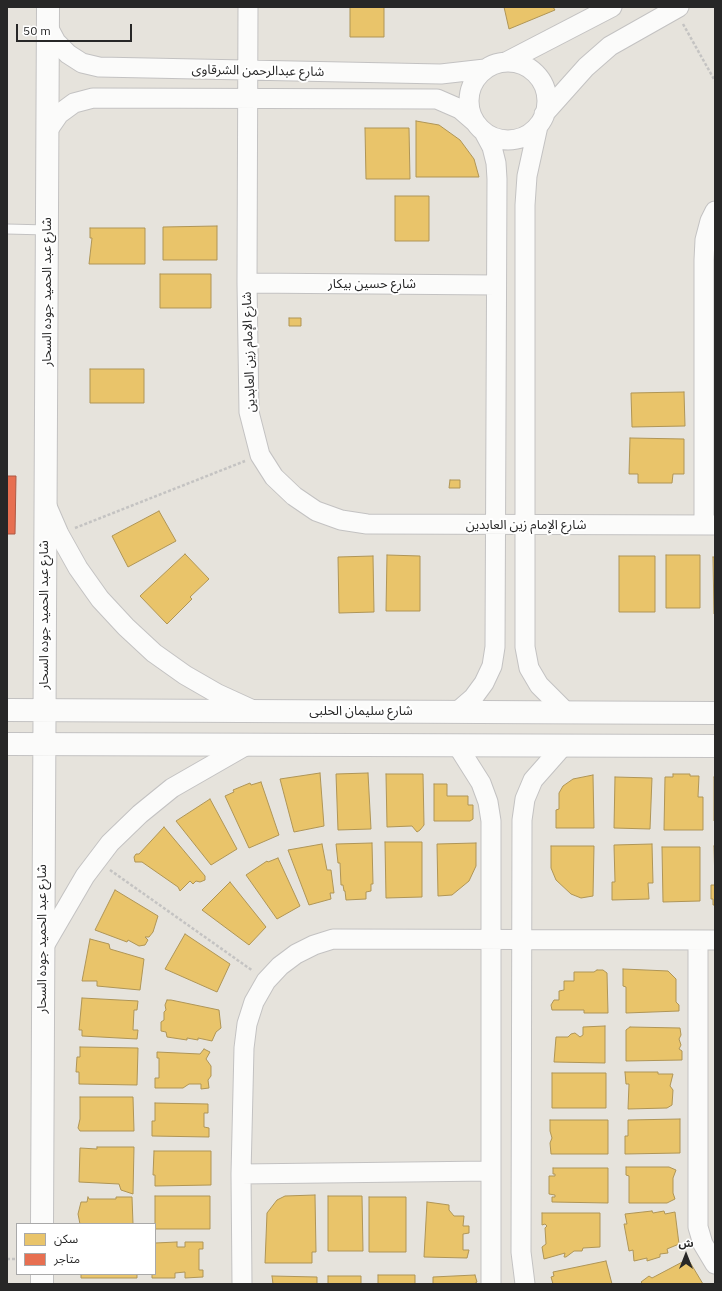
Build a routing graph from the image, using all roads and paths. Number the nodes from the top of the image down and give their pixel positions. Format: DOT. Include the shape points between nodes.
graph roads {
  1 [pos="248,7"];
  2 [pos="612,7"];
  3 [pos="677,8"];
  4 [pos="48,17"];
  5 [pos="506,62"];
  6 [pos="485,69"];
  7 [pos="248,71"];
  8 [pos="715,81"];
  9 [pos="247,97"];
  10 [pos="541,120"];
  11 [pos="480,127"];
  12 [pos="48,130"];
  13 [pos="715,211"];
  14 [pos="7,229"];
  15 [pos="47,230"];
  16 [pos="247,283"];
  17 [pos="496,285"];
  18 [pos="260,455"];
  19 [pos="45,502"];
  20 [pos="495,525"];
  21 [pos="525,525"];
  22 [pos="710,525"];
  23 [pos="59,534"];
  24 [pos="7,710"];
  25 [pos="44,710"];
  26 [pos="254,710"];
  27 [pos="341,711"];
  28 [pos="458,711"];
  29 [pos="566,712"];
  30 [pos="667,713"];
  31 [pos="715,713"];
  32 [pos="7,744"];
  33 [pos="44,744"];
  34 [pos="246,745"];
  35 [pos="341,745"];
  36 [pos="457,745"];
  37 [pos="562,746"];
  38 [pos="667,746"];
  39 [pos="715,746"];
  40 [pos="96,861"];
  41 [pos="491,939"];
  42 [pos="522,939"];
  43 [pos="706,940"];
  44 [pos="42,949"];
  45 [pos="266,981"];
  46 [pos="491,1171"];
  47 [pos="241,1174"];
  48 [pos="42,1223"];
  49 [pos="715,1264"];
  50 [pos="242,1284"];
  51 [pos="491,1284"];
  52 [pos="525,1284"];
  1 -- 7 [label="street, شارع الإمام زين العابدين"];
  2 -- 5 [label="street"];
  3 -- 8 [label="path"];
  3 -- 10 [label="street" via="610,46 586,67"];
  4 -- 7 [label="street, شارع عبدالرحمن الشرقاوى" via="56,42 68,54 82,63 99,68"];
  4 -- 12 [label="street, شارع عبد الحميد جوده السحار"];
  5 -- 6 [label="street"];
  5 -- 10 [label="street" via="518,63 530,69 539,78 545,89 547,102"];
  6 -- 7 [label="street, شارع عبدالرحمن الشرقاوى" via="441,74"];
  6 -- 11 [label="street" via="475,80 469,94 469,108"];
  7 -- 9 [label="street, شارع الإمام زين العابدين"];
  9 -- 11 [label="street, شارع عبدالرحمن الشرقاوى" via="437,99 460,109"];
  9 -- 12 [label="street, شارع عبدالرحمن الشرقاوى" via="93,98 74,103 58,114"];
  9 -- 16 [label="street, شارع الإمام زين العابدين"];
  10 -- 11 [label="street" via="529,133 512,139 495,137"];
  10 -- 21 [label="street" via="527,176 525,205"];
  11 -- 17 [label="street" via="492,147 496,163"];
  12 -- 15 [label="street, شارع عبد الحميد جوده السحار"];
  13 -- 22 [label="street" via="705,240 704,260"];
  14 -- 15 [label="lane"];
  15 -- 19 [label="street, شارع عبد الحميد جوده السحار"];
  16 -- 17 [label="street, شارع حسين بيكار"];
  16 -- 18 [label="street, شارع الإمام زين العابدين" via="249,412"];
  17 -- 20 [label="street"];
  18 -- 20 [label="street, شارع الإمام زين العابدين" via="274,477 294,496 316,511 341,520 367,524"];
  18 -- 23 [label="path"];
  19 -- 23 [label="street"];
  19 -- 25 [label="street, شارع عبد الحميد جوده السحار"];
  20 -- 21 [label="street, شارع الإمام زين العابدين"];
  20 -- 28 [label="street" via="492,666 473,698"];
  21 -- 22 [label="street, شارع الإمام زين العابدين"];
  21 -- 29 [label="street" via="525,647 529,668 539,685"];
  23 -- 26 [label="street" via="78,568 100,599 154,653 218,694"];
  24 -- 25 [label="street, شارع سليمان الحلبى"];
  25 -- 26 [label="street, شارع سليمان الحلبى"];
  25 -- 33 [label="street, شارع عبد الحميد جوده السحار"];
  26 -- 27 [label="street, شارع سليمان الحلبى"];
  27 -- 28 [label="street, شارع سليمان الحلبى"];
  27 -- 35 [label="street"];
  28 -- 29 [label="street, شارع سليمان الحلبى"];
  29 -- 30 [label="street, شارع سليمان الحلبى"];
  30 -- 31 [label="street, شارع سليمان الحلبى"];
  30 -- 38 [label="street"];
  32 -- 33 [label="street"];
  33 -- 34 [label="street"];
  33 -- 44 [label="street, شارع عبد الحميد جوده السحار"];
  34 -- 35 [label="street"];
  34 -- 40 [label="street" via="172,788 140,814 110,843"];
  35 -- 36 [label="street"];
  36 -- 37 [label="street"];
  36 -- 41 [label="street" via="481,783 488,802 491,822"];
  37 -- 38 [label="street"];
  37 -- 42 [label="street" via="533,780 525,799 522,820"];
  38 -- 39 [label="street"];
  40 -- 44 [label="street" via="63,910"];
  40 -- 45 [label="path"];
  41 -- 42 [label="street"];
  41 -- 45 [label="street" via="333,939 296,954"];
  41 -- 46 [label="street"];
  42 -- 43 [label="street"];
  42 -- 52 [label="street" via="521,1252"];
  43 -- 49 [label="street" via="698,1227 703,1244"];
  44 -- 48 [label="street, شارع عبد الحميد جوده السحار"];
  45 -- 47 [label="street" via="254,1002 247,1024 244,1048"];
  46 -- 47 [label="street"];
  46 -- 51 [label="street"];
  47 -- 50 [label="street"];
}
